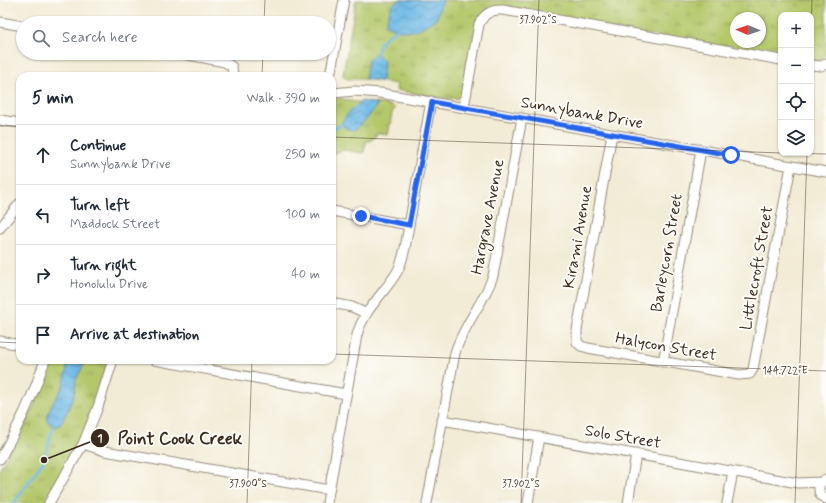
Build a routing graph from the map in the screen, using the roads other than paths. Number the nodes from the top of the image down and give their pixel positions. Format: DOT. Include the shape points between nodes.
graph roads {
  1 [pos="344,0"];
  2 [pos="0,22"];
  3 [pos="16,25"];
  4 [pos="336,43"];
  5 [pos="778,59"];
  6 [pos="215,60"];
  7 [pos="333,60"];
  8 [pos="826,64"];
  9 [pos="814,65"];
  10 [pos="232,72"];
  11 [pos="331,72"];
  12 [pos="336,92"];
  13 [pos="432,102"];
  14 [pos="464,107"];
  15 [pos="522,118"];
  16 [pos="0,120"];
  17 [pos="16,122"];
  18 [pos="612,134"];
  19 [pos="701,150"];
  20 [pos="791,166"];
  21 [pos="826,172"];
  22 [pos="16,208"];
  23 [pos="336,212"];
  24 [pos="409,225"];
  25 [pos="0,228"];
  26 [pos="336,305"];
  27 [pos="365,313"];
  28 [pos="0,341"];
  29 [pos="16,344"];
  30 [pos="579,344"];
  31 [pos="663,362"];
  32 [pos="44,364"];
  33 [pos="112,364"];
  34 [pos="177,364"];
  35 [pos="750,374"];
  36 [pos="346,394"];
  37 [pos="442,420"];
  38 [pos="540,437"];
  39 [pos="83,444"];
  40 [pos="1,452"];
  41 [pos="636,454"];
  42 [pos="733,472"];
  43 [pos="824,479"];
  44 [pos="798,483"];
  45 [pos="329,490"];
  46 [pos="823,498"];
  47 [pos="49,503"];
  48 [pos="327,503"];
  49 [pos="427,503"];
  50 [pos="528,503"];
  51 [pos="628,503"];
  52 [pos="727,503"];
  1 -- 4 [label="street"];
  2 -- 3 [label="street"];
  5 -- 14 [label="street" via="495,10 485,15 479,24"];
  6 -- 10 [label="street" via="226,62 232,68"];
  7 -- 11 [label="street"];
  8 -- 9 [label="street"];
  12 -- 13 [label="street, Sunnybank Drive" via="371,92"];
  13 -- 14 [label="street, Sunnybank Drive"];
  13 -- 24 [label="street"];
  14 -- 15 [label="street, Sunnybank Drive"];
  15 -- 18 [label="street, Sunnybank Drive"];
  15 -- 37 [label="street, Hargrave Avenue" via="493,276 457,344"];
  16 -- 17 [label="street"];
  18 -- 19 [label="street, Sunnybank Drive"];
  18 -- 30 [label="street, Kirami Avenue" via="576,330 576,340"];
  19 -- 20 [label="street, Sunnybank Drive"];
  19 -- 31 [label="street, Barleycorn Street"];
  20 -- 21 [label="street, Sunnybank Drive"];
  20 -- 35 [label="street, Littlecroft Street" via="755,364"];
  22 -- 25 [label="street"];
  23 -- 24 [label="street"];
  24 -- 27 [label="street" via="398,272"];
  26 -- 27 [label="street" via="352,307"];
  27 -- 36 [label="street" via="357,335"];
  28 -- 29 [label="street"];
  30 -- 31 [label="street, Halycon Street" via="588,348"];
  31 -- 35 [label="street, Halycon Street" via="739,375"];
  32 -- 40 [label="street" via="26,412"];
  33 -- 39 [label="street"];
  34 -- 36 [label="street"];
  36 -- 45 [label="street"];
  37 -- 38 [label="street, Solo Street"];
  37 -- 49 [label="street, Hargrave Avenue"];
  38 -- 41 [label="street, Solo Street"];
  38 -- 50 [label="street"];
  39 -- 45 [label="street" via="105,451"];
  39 -- 47 [label="street"];
  41 -- 42 [label="street, Solo Street"];
  41 -- 51 [label="street"];
  42 -- 44 [label="street, Solo Street"];
  42 -- 52 [label="street"];
  43 -- 44 [label="street, Solo Street"];
  43 -- 46 [label="street" via="818,488"];
  44 -- 46 [label="street, Solo Street"];
  45 -- 48 [label="street"];
}
